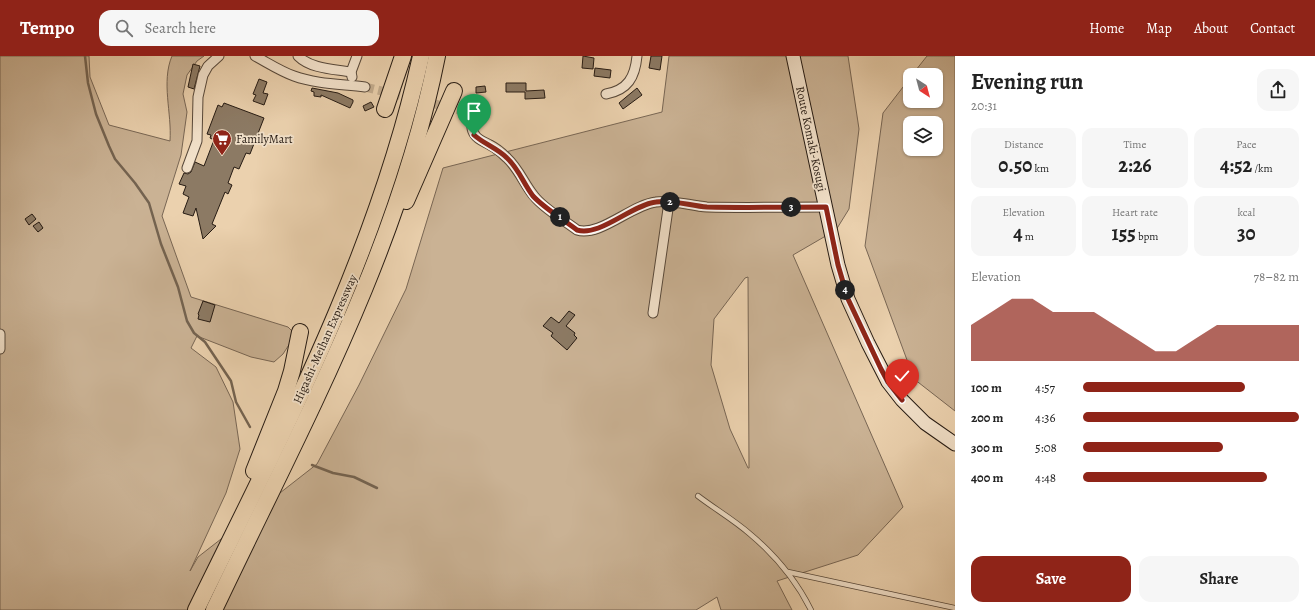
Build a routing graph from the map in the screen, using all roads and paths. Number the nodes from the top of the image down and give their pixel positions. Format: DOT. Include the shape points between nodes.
graph roads {
  1 [pos="219,56"];
  2 [pos="255,56"];
  3 [pos="298,56"];
  4 [pos="357,56"];
  5 [pos="403,56"];
  6 [pos="420,56"];
  7 [pos="437,56"];
  8 [pos="637,56"];
  9 [pos="793,56"];
  10 [pos="351,72"];
  11 [pos="454,91"];
  12 [pos="606,94"];
  13 [pos="385,110"];
  14 [pos="464,111"];
  15 [pos="187,168"];
  16 [pos="669,202"];
  17 [pos="826,207"];
  18 [pos="653,313"];
  19 [pos="300,332"];
  20 [pos="346,333"];
  21 [pos="0,334"];
  22 [pos="0,349"];
  23 [pos="955,444"];
  24 [pos="698,496"];
  25 [pos="788,572"];
  26 [pos="213,575"];
  27 [pos="955,608"];
  28 [pos="196,610"];
  29 [pos="214,610"];
  30 [pos="811,610"];
  1 -- 15 [label="street" via="203,75 198,97 197,141"];
  2 -- 10 [label="street" via="295,76 360,87"];
  3 -- 10 [label="street" via="310,64"];
  4 -- 10 [label="street"];
  5 -- 13 [label="highway"];
  6 -- 26 [label="highway, Higashi-Meihan Expressway" via="403,130 353,275 301,395"];
  7 -- 20 [label="highway, Higashi-Meihan Expressway" via="418,134 401,189"];
  8 -- 12 [label="street" via="636,71 626,86"];
  9 -- 17 [label="main road, Route Komaki-Kosugi"];
  11 -- 20 [label="highway"];
  14 -- 16 [label="street" via="473,114 474,135 506,157 516,167 537,200 577,230 588,231 602,227 640,206 657,201"];
  16 -- 17 [label="street" via="706,207"];
  16 -- 18 [label="street"];
  17 -- 23 [label="main road, Route Komaki-Kosugi" via="845,289 858,322 888,382 925,423"];
  19 -- 26 [label="highway" via="286,391"];
  20 -- 29 [label="highway, Higashi-Meihan Expressway"];
  21 -- 22 [label="street"];
  24 -- 25 [label="lane" via="749,533"];
  25 -- 27 [label="lane"];
  25 -- 30 [label="lane"];
  26 -- 28 [label="highway, Higashi-Meihan Expressway"];
}
